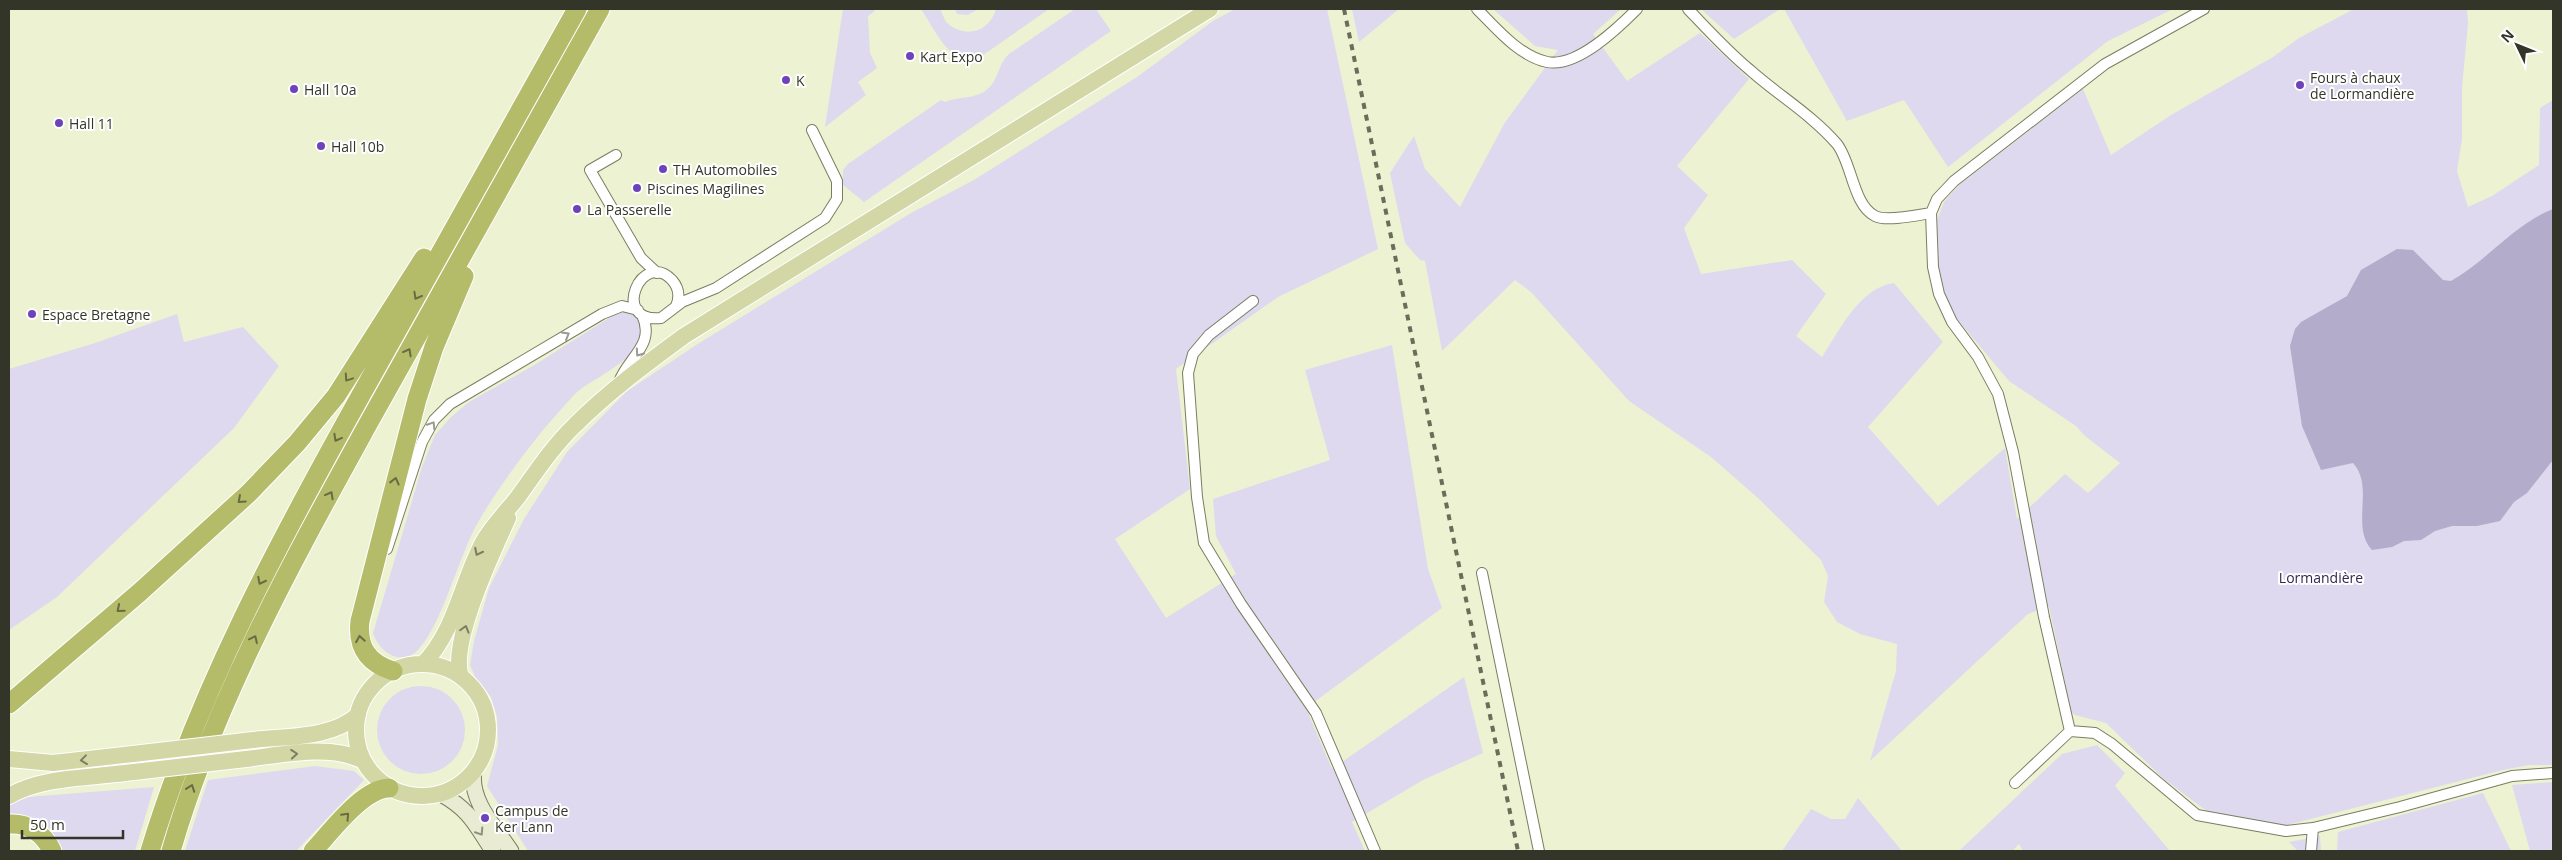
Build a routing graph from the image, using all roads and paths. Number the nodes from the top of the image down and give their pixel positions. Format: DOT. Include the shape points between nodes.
graph roads {
  1 [pos="576,9"];
  2 [pos="601,9"];
  3 [pos="1210,9"];
  4 [pos="1477,9"];
  5 [pos="1637,9"];
  6 [pos="1688,9"];
  7 [pos="2204,9"];
  8 [pos="812,130"];
  9 [pos="616,155"];
  10 [pos="1931,213"];
  11 [pos="641,258"];
  12 [pos="657,273"];
  13 [pos="641,279"];
  14 [pos="677,287"];
  15 [pos="702,294"];
  16 [pos="1254,302"];
  17 [pos="676,306"];
  18 [pos="640,312"];
  19 [pos="617,388"];
  20 [pos="517,498"];
  21 [pos="1482,573"];
  22 [pos="367,601"];
  23 [pos="423,664"];
  24 [pos="393,671"];
  25 [pos="461,677"];
  26 [pos="9,704"];
  27 [pos="358,715"];
  28 [pos="2070,731"];
  29 [pos="9,759"];
  30 [pos="362,760"];
  31 [pos="474,771"];
  32 [pos="2553,773"];
  33 [pos="2015,783"];
  34 [pos="389,788"];
  35 [pos="441,794"];
  36 [pos="9,796"];
  37 [pos="9,824"];
  38 [pos="2312,828"];
  39 [pos="52,851"];
  40 [pos="150,851"];
  41 [pos="171,851"];
  42 [pos="313,851"];
  43 [pos="493,851"];
  44 [pos="511,851"];
  45 [pos="1375,851"];
  46 [pos="1540,851"];
  47 [pos="2311,851"];
  1 -- 26 [label="highway, one-way" via="386,321 316,421 248,493 140,592"];
  1 -- 40 [label="highway, one-way" via="274,556 194,724 168,791"];
  22 -- 2 [label="highway, one-way" via="394,481 443,323 459,285"];
  41 -- 2 [label="highway, one-way" via="189,791 216,723 276,595"];
  3 -- 19 [label="main road" via="692,332"];
  4 -- 5 [label="street" via="1521,50 1549,62 1568,59 1608,37"];
  6 -- 10 [label="street" via="1748,69 1820,126 1838,146 1868,211 1876,217 1887,218"];
  7 -- 10 [label="street" via="2106,64 1954,181 1937,199"];
  8 -- 15 [label="street" via="837,181 837,199 831,209 814,227"];
  9 -- 11 [label="street" via="590,170"];
  10 -- 28 [label="street" via="1933,267 1939,294 1952,322 1978,357 1998,394 2013,452 2044,617"];
  11 -- 12 [label="street"];
  11 -- 13 [label="street"];
  12 -- 13 [label="street"];
  12 -- 14 [label="street" via="671,279"];
  13 -- 18 [label="street" via="633,294"];
  14 -- 15 [label="street"];
  14 -- 17 [label="street"];
  15 -- 17 [label="street"];
  16 -- 45 [label="street" via="1209,335 1193,354 1188,373 1197,496 1204,543 1241,604 1316,713"];
  17 -- 18 [label="street" via="668,316 655,319"];
  18 -- 19 [label="street, one-way" via="646,327 644,346 623,373"];
  22 -- 18 [label="street, one-way" via="380,572 422,442 438,416 450,404 602,314 622,306"];
  19 -- 20 [label="main road" via="574,425"];
  20 -- 23 [label="main road, one-way" via="484,541 451,620"];
  25 -- 20 [label="main road, one-way" via="458,669 463,636 476,592"];
  21 -- 46 [label="street"];
  24 -- 22 [label="highway, one-way" via="377,664 362,649 358,635"];
  23 -- 24 [label="main road"];
  23 -- 25 [label="main road"];
  24 -- 27 [label="main road" via="370,689"];
  25 -- 31 [label="main road" via="478,696 487,721 486,748"];
  27 -- 29 [label="main road, one-way, bridge" via="329,731 53,763"];
  27 -- 30 [label="main road" via="356,738"];
  28 -- 33 [label="street"];
  28 -- 38 [label="street" via="2095,733 2112,744 2197,815 2286,831"];
  30 -- 34 [label="main road" via="369,771"];
  36 -- 30 [label="main road, one-way, bridge" via="37,784 246,759 322,752"];
  31 -- 35 [label="main road"];
  31 -- 44 [label="street" via="474,793"];
  32 -- 38 [label="street" via="2512,776"];
  34 -- 35 [label="main road" via="414,796"];
  42 -- 34 [label="highway, one-way" via="369,794"];
  35 -- 43 [label="street, one-way" via="467,812"];
  37 -- 39 [label="highway" via="26,826 38,832"];
  38 -- 47 [label="street"];
}
